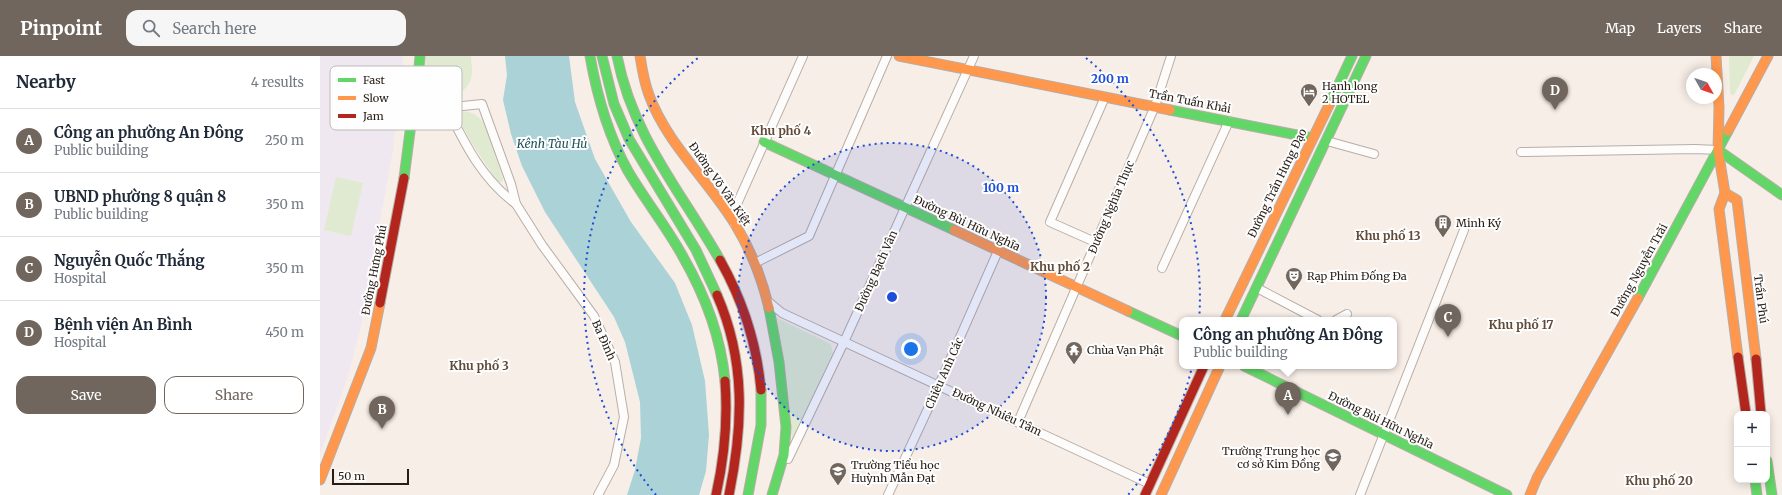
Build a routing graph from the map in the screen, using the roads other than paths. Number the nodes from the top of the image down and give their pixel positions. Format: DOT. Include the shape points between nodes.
graph roads {
  1 [pos="420,56"];
  2 [pos="590,56"];
  3 [pos="602,56"];
  4 [pos="617,56"];
  5 [pos="640,56"];
  6 [pos="803,56"];
  7 [pos="887,56"];
  8 [pos="899,56"];
  9 [pos="974,56"];
  10 [pos="1171,56"];
  11 [pos="1352,56"];
  12 [pos="1366,56"];
  13 [pos="1716,56"];
  14 [pos="1768,56"];
  15 [pos="419,66"];
  16 [pos="968,70"];
  17 [pos="1105,97"];
  18 [pos="462,106"];
  19 [pos="1155,106"];
  20 [pos="1229,121"];
  21 [pos="410,130"];
  22 [pos="459,130"];
  23 [pos="1312,138"];
  24 [pos="1326,141"];
  25 [pos="764,142"];
  26 [pos="1718,150"];
  27 [pos="1521,152"];
  28 [pos="1374,154"];
  29 [pos="835,175"];
  30 [pos="1725,193"];
  31 [pos="1782,195"];
  32 [pos="516,204"];
  33 [pos="737,204"];
  34 [pos="722,206"];
  35 [pos="905,208"];
  36 [pos="734,223"];
  37 [pos="1464,230"];
  38 [pos="1095,242"];
  39 [pos="998,251"];
  40 [pos="755,263"];
  41 [pos="1162,268"];
  42 [pos="1076,287"];
  43 [pos="1257,288"];
  44 [pos="765,296"];
  45 [pos="1347,314"];
  46 [pos="1226,317"];
  47 [pos="1242,317"];
  48 [pos="1312,317"];
  49 [pos="1342,317"];
  50 [pos="1179,335"];
  51 [pos="844,342"];
  52 [pos="1203,369"];
  53 [pos="1219,369"];
  54 [pos="1250,369"];
  55 [pos="939,385"];
  56 [pos="1746,411"];
  57 [pos="1761,411"];
  58 [pos="1018,422"];
  59 [pos="1384,435"];
  60 [pos="320,480"];
  61 [pos="1770,481"];
  62 [pos="1755,483"];
  63 [pos="1150,484"];
  64 [pos="776,485"];
  65 [pos="1162,493"];
  66 [pos="598,495"];
  67 [pos="718,495"];
  68 [pos="729,495"];
  69 [pos="748,495"];
  70 [pos="772,495"];
  71 [pos="888,495"];
  72 [pos="1145,495"];
  73 [pos="1360,495"];
  74 [pos="1507,495"];
  75 [pos="1530,495"];
  76 [pos="1757,495"];
  77 [pos="1772,495"];
  1 -- 15 [label="main road, Đường Hưng Phú"];
  2 -- 67 [label="main road" via="600,105 609,131 628,170 688,266 706,304 714,329 724,369 728,412"];
  3 -- 68 [label="main road" via="620,121 638,157 706,269 729,331 738,366 741,421"];
  4 -- 69 [label="main road" via="625,96 640,131 710,243 733,286 748,331 760,378 762,413"];
  5 -- 34 [label="main road, Đường Võ Văn Kiệt" via="654,107 665,127"];
  6 -- 25 [label="street"];
  7 -- 29 [label="street"];
  8 -- 16 [label="main road, Trần Tuấn Khải"];
  9 -- 16 [label="street, Đường Bạch Vân"];
  10 -- 19 [label="street, Đường Nghĩa Thục"];
  11 -- 23 [label="main road, Đường Trần Hưng Đạo"];
  12 -- 24 [label="main road"];
  13 -- 26 [label="main road"];
  14 -- 26 [label="main road, Đường Nguyễn Trãi"];
  16 -- 17 [label="main road, Trần Tuấn Khải"];
  16 -- 35 [label="street, Đường Bạch Vân"];
  17 -- 19 [label="main road, Trần Tuấn Khải"];
  17 -- 38 [label="street" via="1050,222"];
  18 -- 32 [label="street, Ba Đình" via="482,104"];
  19 -- 20 [label="main road, Trần Tuấn Khải"];
  19 -- 38 [label="street, Đường Nghĩa Thục"];
  20 -- 23 [label="main road, Trần Tuấn Khải"];
  20 -- 41 [label="street"];
  21 -- 60 [label="main road, Đường Hưng Phú" via="394,234 371,348"];
  22 -- 32 [label="street, Ba Đình" via="476,162 494,185"];
  23 -- 24 [label="main road, Trần Tuấn Khải"];
  23 -- 46 [label="main road, Đường Trần Hưng Đạo"];
  24 -- 28 [label="street"];
  24 -- 43 [label="main road"];
  25 -- 29 [label="main road, Đường Bùi Hữu Nghĩa"];
  25 -- 33 [label="street"];
  26 -- 27 [label="street"];
  26 -- 30 [label="main road"];
  26 -- 31 [label="main road"];
  26 -- 75 [label="main road, Đường Nguyễn Trãi"];
  29 -- 35 [label="main road, Đường Bùi Hữu Nghĩa"];
  29 -- 40 [label="street" via="809,236"];
  30 -- 56 [label="main road" via="1719,210"];
  30 -- 57 [label="main road, Trần Phú" via="1737,200"];
  32 -- 66 [label="street, Ba Đình" via="542,245 594,316 615,362 624,417 614,465"];
  33 -- 34 [label="street"];
  33 -- 36 [label="street"];
  34 -- 36 [label="main road, Đường Võ Văn Kiệt"];
  35 -- 39 [label="main road, Đường Bùi Hữu Nghĩa"];
  35 -- 51 [label="street, Đường Bạch Vân"];
  36 -- 40 [label="main road, Đường Võ Văn Kiệt"];
  37 -- 59 [label="street"];
  38 -- 42 [label="street, Đường Nghĩa Thục"];
  39 -- 42 [label="main road, Đường Bùi Hữu Nghĩa"];
  39 -- 55 [label="street, Chiêu Anh Các"];
  40 -- 44 [label="main road, Đường Võ Văn Kiệt"];
  42 -- 50 [label="main road, Đường Bùi Hữu Nghĩa"];
  42 -- 58 [label="street, Đường Nghĩa Thục"];
  43 -- 47 [label="main road"];
  43 -- 48 [label="street"];
  44 -- 51 [label="street, Đường Nhiêu Tâm" via="782,313"];
  44 -- 64 [label="main road, Đường Võ Văn Kiệt" via="779,359 786,415 786,442"];
  45 -- 49 [label="street"];
  51 -- 55 [label="street, Đường Nhiêu Tâm"];
  51 -- 64 [label="street, Đường Bạch Vân"];
  52 -- 63 [label="main road"];
  53 -- 65 [label="main road"];
  54 -- 59 [label="main road, Đường Bùi Hữu Nghĩa"];
  55 -- 58 [label="street, Đường Nhiêu Tâm"];
  55 -- 71 [label="street, Chiêu Anh Các"];
  58 -- 63 [label="street, Đường Nhiêu Tâm"];
  59 -- 73 [label="street"];
  59 -- 74 [label="main road, Đường Bùi Hữu Nghĩa"];
  61 -- 77 [label="main road"];
  62 -- 76 [label="main road"];
  63 -- 65 [label="main road"];
  63 -- 72 [label="main road"];
  64 -- 70 [label="main road, Đường Võ Văn Kiệt"];
}
